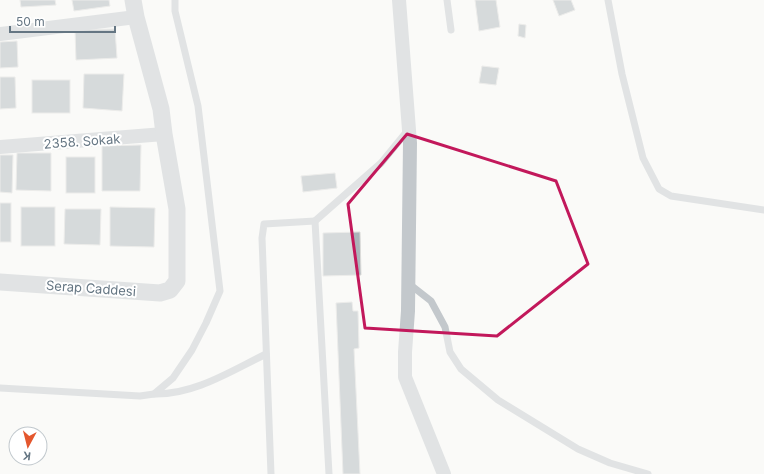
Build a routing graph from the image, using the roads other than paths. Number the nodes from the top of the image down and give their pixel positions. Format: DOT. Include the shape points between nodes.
graph roads {
  1 [pos="134,0"];
  2 [pos="175,0"];
  3 [pos="399,0"];
  4 [pos="446,0"];
  5 [pos="608,0"];
  6 [pos="136,17"];
  7 [pos="451,30"];
  8 [pos="0,34"];
  9 [pos="409,128"];
  10 [pos="164,134"];
  11 [pos="0,147"];
  12 [pos="764,210"];
  13 [pos="315,221"];
  14 [pos="0,282"];
  15 [pos="408,283"];
  16 [pos="266,354"];
  17 [pos="0,388"];
  18 [pos="154,394"];
  19 [pos="271,474"];
  20 [pos="329,474"];
  21 [pos="444,474"];
  22 [pos="648,474"];
  1 -- 6 [label="street"];
  2 -- 18 [label="lane" via="175,11 198,106 220,290 192,350 173,378"];
  3 -- 9 [label="street"];
  4 -- 7 [label="lane"];
  5 -- 12 [label="lane" via="622,74 643,158 659,189 672,196"];
  6 -- 8 [label="street"];
  6 -- 10 [label="street" via="161,109"];
  9 -- 13 [label="lane" via="381,163"];
  9 -- 15 [label="street"];
  10 -- 11 [label="street, 2358. Sokak"];
  10 -- 14 [label="street, Serap Caddesi" via="177,209 177,281 170,290 160,293"];
  13 -- 16 [label="lane" via="264,224 262,238"];
  13 -- 20 [label="lane"];
  15 -- 21 [label="street" via="405,377"];
  15 -- 22 [label="lane" via="431,301 445,327 450,352 461,369 498,400 578,449 610,463"];
  16 -- 18 [label="lane" via="198,386 169,394"];
  16 -- 19 [label="lane"];
  17 -- 18 [label="lane" via="132,396"];
}
